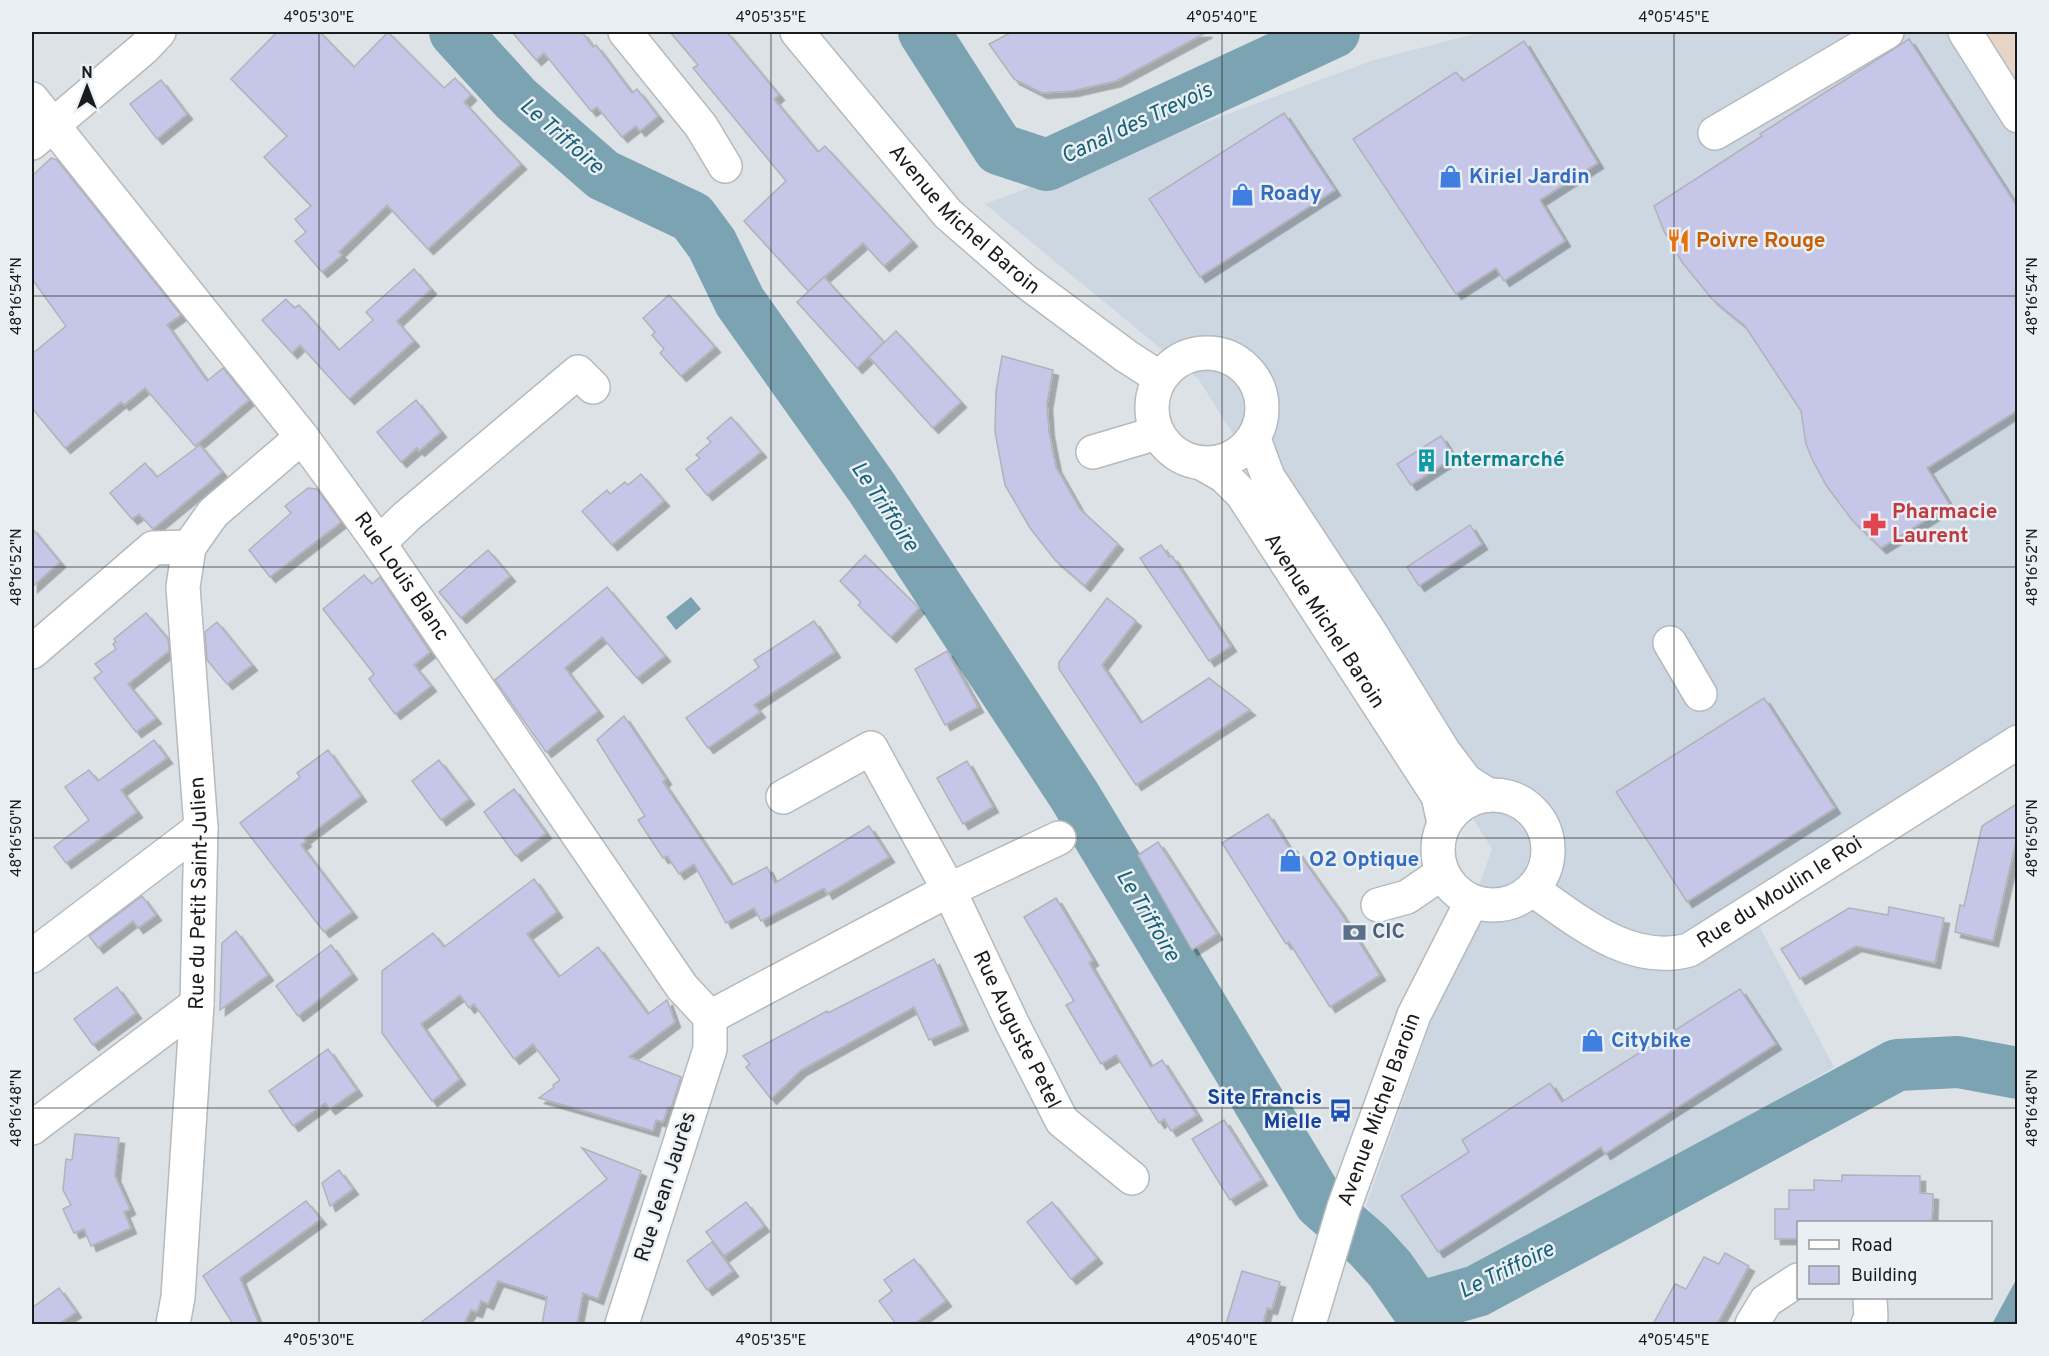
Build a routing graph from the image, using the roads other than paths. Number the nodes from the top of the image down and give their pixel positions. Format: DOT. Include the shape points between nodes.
graph roads {
  1 [pos="159,32"];
  2 [pos="625,32"];
  3 [pos="797,32"];
  4 [pos="1887,32"];
  5 [pos="1965,32"];
  6 [pos="32,99"];
  7 [pos="2018,116"];
  8 [pos="1715,133"];
  9 [pos="42,134"];
  10 [pos="725,166"];
  11 [pos="1160,378"];
  12 [pos="593,387"];
  13 [pos="1157,434"];
  14 [pos="302,437"];
  15 [pos="1254,439"];
  16 [pos="1093,452"];
  17 [pos="1203,464"];
  18 [pos="379,543"];
  19 [pos="189,547"];
  20 [pos="1670,643"];
  21 [pos="32,652"];
  22 [pos="1700,694"];
  23 [pos="2018,742"];
  24 [pos="1488,795"];
  25 [pos="783,797"];
  26 [pos="1444,823"];
  27 [pos="201,828"];
  28 [pos="1059,838"];
  29 [pos="1442,873"];
  30 [pos="1532,889"];
  31 [pos="950,890"];
  32 [pos="1472,901"];
  33 [pos="1378,905"];
  34 [pos="32,956"];
  35 [pos="197,1004"];
  36 [pos="710,1017"];
  37 [pos="32,1128"];
  38 [pos="1132,1178"];
  39 [pos="1797,1281"];
  40 [pos="1870,1299"];
  41 [pos="174,1324"];
  42 [pos="622,1324"];
  43 [pos="1309,1324"];
  44 [pos="1752,1324"];
  45 [pos="1868,1324"];
  1 -- 9 [label="street"];
  2 -- 10 [label="street" via="701,126"];
  3 -- 11 [label="street, Avenue Michel Baroin" via="948,214 1025,281"];
  4 -- 8 [label="street"];
  5 -- 7 [label="street"];
  6 -- 9 [label="street, Rue Louis Blanc"];
  9 -- 14 [label="street, Rue Louis Blanc"];
  11 -- 13 [label="street" via="1153,393 1151,414"];
  11 -- 15 [label="street" via="1183,357 1220,354 1238,362 1252,375 1263,404"];
  12 -- 18 [label="street" via="578,372"];
  13 -- 16 [label="street"];
  13 -- 17 [label="street" via="1170,451"];
  14 -- 18 [label="street, Rue Louis Blanc"];
  14 -- 19 [label="street, Rue du Petit Saint-Julien" via="213,513"];
  15 -- 17 [label="street" via="1241,453 1223,462"];
  15 -- 24 [label="street, Avenue Michel Baroin" via="1268,477 1444,752 1466,781"];
  17 -- 26 [label="street, Avenue Michel Baroin" via="1224,476 1242,494 1438,796"];
  18 -- 36 [label="street, Rue Louis Blanc" via="682,987"];
  19 -- 21 [label="street" via="153,548"];
  19 -- 27 [label="street, Rue du Petit Saint-Julien" via="183,587"];
  20 -- 22 [label="street"];
  23 -- 30 [label="street, Rue du Moulin le Roi" via="1689,950 1672,954 1626,948"];
  24 -- 26 [label="street" via="1454,810"];
  24 -- 30 [label="street" via="1518,801 1534,814 1545,834 1548,853"];
  25 -- 31 [label="street, Rue Auguste Petel" via="871,748"];
  26 -- 29 [label="street" via="1437,845"];
  27 -- 34 [label="street"];
  27 -- 35 [label="street, Rue du Petit Saint-Julien"];
  28 -- 31 [label="street"];
  29 -- 32 [label="street" via="1456,892"];
  29 -- 33 [label="street" via="1407,897"];
  30 -- 32 [label="street" via="1516,900 1494,905"];
  31 -- 36 [label="street"];
  31 -- 38 [label="street, Rue Auguste Petel" via="1062,1121"];
  32 -- 43 [label="street, Avenue Michel Baroin" via="1414,1015 1344,1207"];
  35 -- 37 [label="street"];
  35 -- 41 [label="street, Rue du Petit Saint-Julien"];
  36 -- 42 [label="street, Rue Jean Jaurès" via="710,1049"];
  39 -- 44 [label="street" via="1767,1301"];
  40 -- 45 [label="street"];
}
